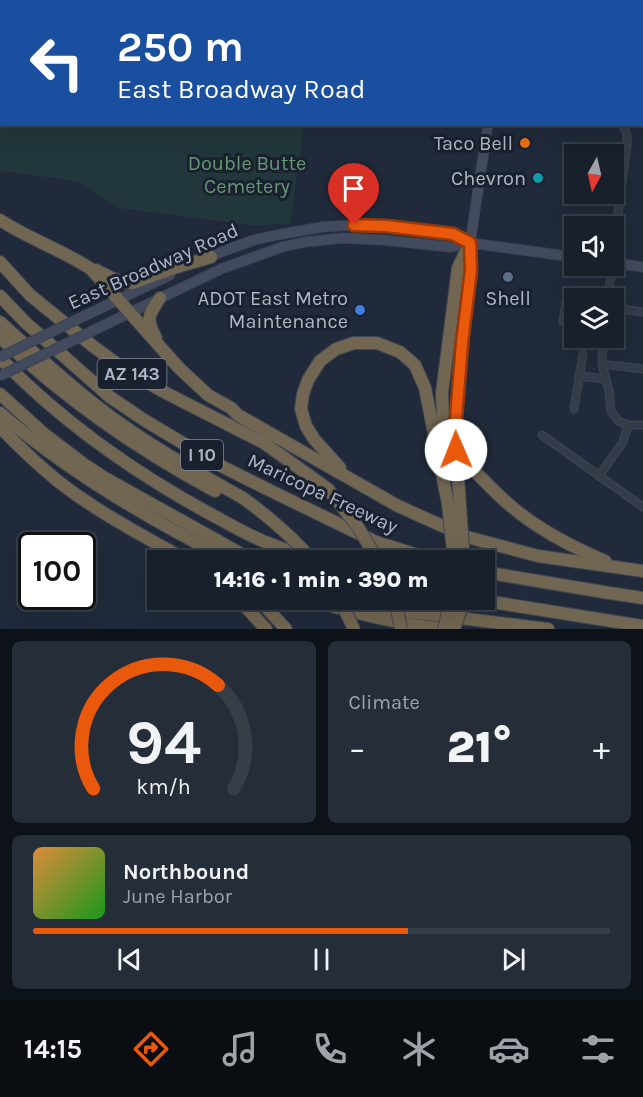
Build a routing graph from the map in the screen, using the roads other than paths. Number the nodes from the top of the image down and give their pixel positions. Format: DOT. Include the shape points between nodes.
graph roads {
  1 [pos="488,126"];
  2 [pos="623,126"];
  3 [pos="618,216"];
  4 [pos="0,220"];
  5 [pos="470,243"];
  6 [pos="211,256"];
  7 [pos="564,256"];
  8 [pos="0,262"];
  9 [pos="81,262"];
  10 [pos="624,265"];
  11 [pos="643,267"];
  12 [pos="0,296"];
  13 [pos="160,297"];
  14 [pos="118,300"];
  15 [pos="624,309"];
  16 [pos="643,312"];
  17 [pos="129,313"];
  18 [pos="465,314"];
  19 [pos="0,322"];
  20 [pos="0,337"];
  21 [pos="603,348"];
  22 [pos="162,349"];
  23 [pos="582,354"];
  24 [pos="0,358"];
  25 [pos="602,364"];
  26 [pos="643,369"];
  27 [pos="0,376"];
  28 [pos="579,376"];
  29 [pos="606,380"];
  30 [pos="0,394"];
  31 [pos="574,409"];
  32 [pos="0,413"];
  33 [pos="628,425"];
  34 [pos="643,425"];
  35 [pos="0,427"];
  36 [pos="455,431"];
  37 [pos="542,435"];
  38 [pos="599,476"];
  39 [pos="351,479"];
  40 [pos="238,500"];
  41 [pos="454,505"];
  42 [pos="643,507"];
  43 [pos="168,550"];
  44 [pos="210,550"];
  45 [pos="234,550"];
  46 [pos="288,550"];
  47 [pos="293,550"];
  48 [pos="304,550"];
  49 [pos="371,550"];
  50 [pos="402,550"];
  51 [pos="454,550"];
  52 [pos="462,550"];
  53 [pos="621,568"];
  54 [pos="643,571"];
  55 [pos="495,574"];
  56 [pos="643,598"];
  57 [pos="495,603"];
  58 [pos="249,610"];
  59 [pos="269,610"];
  60 [pos="337,610"];
  61 [pos="342,610"];
  62 [pos="345,610"];
  63 [pos="397,610"];
  64 [pos="398,610"];
  65 [pos="448,610"];
  66 [pos="460,610"];
  67 [pos="643,626"];
  68 [pos="266,629"];
  69 [pos="286,629"];
  70 [pos="346,629"];
  71 [pos="354,629"];
  72 [pos="401,629"];
  73 [pos="443,629"];
  74 [pos="454,629"];
  75 [pos="548,629"];
  1 -- 5 [label="main road"];
  2 -- 3 [label="street" via="627,151"];
  4 -- 9 [label="highway"];
  5 -- 6 [label="main road, East Broadway Road" via="453,234 354,225 277,235"];
  5 -- 7 [label="main road, East Broadway Road"];
  5 -- 13 [label="main road" via="450,247 364,238 305,242 241,261"];
  5 -- 18 [label="main road"];
  5 -- 41 [label="highway" via="458,268 442,393 442,430"];
  6 -- 9 [label="highway" via="132,283 119,281"];
  6 -- 14 [label="main road, East Broadway Road"];
  8 -- 49 [label="highway, AZ 143, bridge" via="30,295 127,371 264,442 328,489"];
  9 -- 14 [label="highway"];
  10 -- 11 [label="main road"];
  12 -- 50 [label="highway, Maricopa Freeway / I 10" via="84,374 144,420 223,467 376,542"];
  13 -- 17 [label="main road"];
  13 -- 22 [label="highway" via="148,319"];
  14 -- 17 [label="highway"];
  14 -- 24 [label="main road, East Broadway Road, bridge"];
  15 -- 16 [label="street"];
  17 -- 22 [label="highway"];
  17 -- 27 [label="main road, bridge"];
  18 -- 36 [label="highway"];
  19 -- 40 [label="highway" via="98,407"];
  20 -- 40 [label="highway" via="93,415 177,471"];
  21 -- 25 [label="street"];
  22 -- 39 [label="highway" via="208,395"];
  23 -- 28 [label="street"];
  24 -- 46 [label="highway, I 10" via="46,402 151,480 267,543"];
  25 -- 26 [label="street"];
  25 -- 29 [label="street"];
  28 -- 29 [label="street"];
  28 -- 31 [label="street"];
  29 -- 33 [label="street" via="612,414 618,422"];
  30 -- 45 [label="highway" via="85,465"];
  32 -- 44 [label="highway" via="85,478"];
  33 -- 34 [label="street"];
  33 -- 38 [label="street" via="623,442"];
  35 -- 43 [label="highway" via="81,499"];
  36 -- 41 [label="highway"];
  36 -- 53 [label="highway" via="468,465 513,508 575,548"];
  37 -- 38 [label="street"];
  38 -- 42 [label="street"];
  39 -- 41 [label="highway" via="306,426 301,409 303,394 320,361 336,349 354,343 377,343 400,352 415,365 425,388"];
  39 -- 53 [label="highway" via="398,507 467,537 538,556"];
  40 -- 47 [label="highway"];
  40 -- 48 [label="highway, bridge" via="270,518"];
  41 -- 51 [label="highway, bridge"];
  41 -- 52 [label="highway, bridge"];
  53 -- 54 [label="highway"];
  55 -- 56 [label="highway"];
  57 -- 67 [label="highway"];
  58 -- 68 [label="highway"];
  59 -- 69 [label="highway"];
  60 -- 70 [label="highway"];
  61 -- 73 [label="highway"];
  62 -- 71 [label="highway, bridge"];
  63 -- 72 [label="highway, bridge"];
  64 -- 75 [label="highway"];
  65 -- 73 [label="highway, bridge"];
  66 -- 74 [label="highway, bridge"];
}
